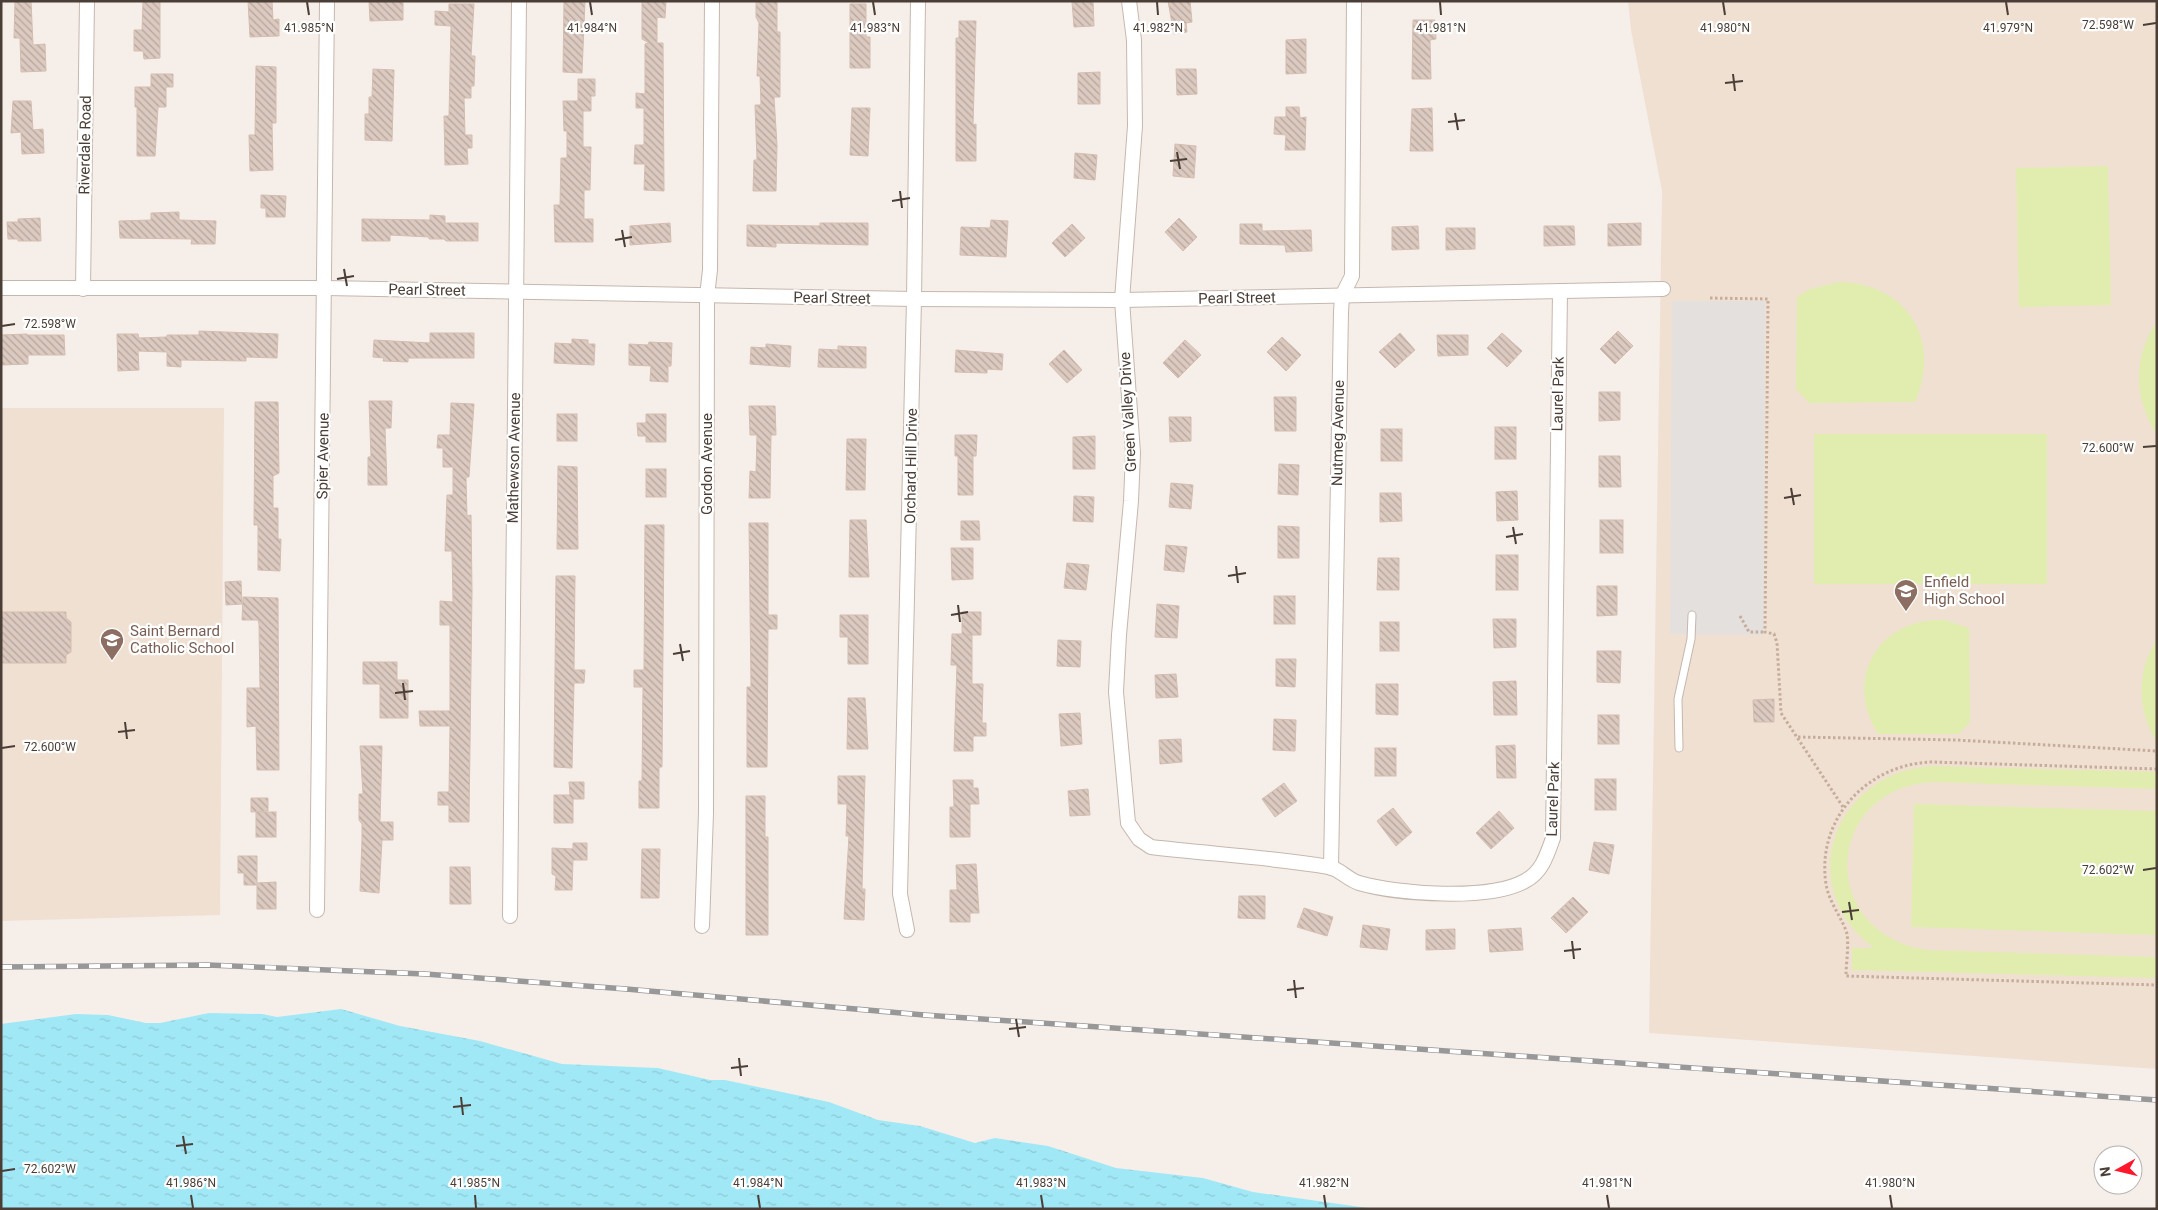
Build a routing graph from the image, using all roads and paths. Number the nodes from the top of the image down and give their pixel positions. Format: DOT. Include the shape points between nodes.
graph roads {
  1 [pos="87,1"];
  2 [pos="328,1"];
  3 [pos="519,1"];
  4 [pos="712,1"];
  5 [pos="918,1"];
  6 [pos="1129,1"];
  7 [pos="1354,1"];
  8 [pos="1,288"];
  9 [pos="326,288"];
  10 [pos="83,289"];
  11 [pos="1663,289"];
  12 [pos="1560,291"];
  13 [pos="516,292"];
  14 [pos="707,296"];
  15 [pos="1342,296"];
  16 [pos="1710,298"];
  17 [pos="914,299"];
  18 [pos="1122,300"];
  19 [pos="1692,615"];
  20 [pos="1740,616"];
  21 [pos="1766,632"];
  22 [pos="1798,737"];
  23 [pos="1679,748"];
  24 [pos="2157,751"];
  25 [pos="2157,769"];
  26 [pos="1843,807"];
  27 [pos="1128,823"];
  28 [pos="1331,868"];
  29 [pos="317,910"];
  30 [pos="510,916"];
  31 [pos="702,926"];
  32 [pos="907,930"];
  33 [pos="2157,985"];
  1 -- 10 [label="street, Riverdale Road"];
  2 -- 9 [label="street, Spier Avenue"];
  3 -- 13 [label="street, Mathewson Avenue"];
  4 -- 14 [label="street, Gordon Avenue" via="710,270"];
  5 -- 17 [label="street, Orchard Hill Drive"];
  6 -- 18 [label="street, Green Valley Drive" via="1134,40 1135,126"];
  7 -- 15 [label="street, Nutmeg Avenue" via="1352,276"];
  8 -- 10 [label="street, Pearl Street"];
  9 -- 10 [label="street, Pearl Street"];
  9 -- 13 [label="street, Pearl Street"];
  9 -- 29 [label="street, Spier Avenue"];
  11 -- 12 [label="street, Pearl Street"];
  12 -- 15 [label="street, Pearl Street"];
  12 -- 28 [label="street, Laurel Park" via="1554,838 1542,866 1526,880 1513,887 1482,892 1444,894 1358,883"];
  13 -- 14 [label="street, Pearl Street"];
  13 -- 30 [label="street, Mathewson Avenue"];
  14 -- 17 [label="street, Pearl Street"];
  14 -- 31 [label="street, Gordon Avenue" via="706,813"];
  15 -- 18 [label="street, Pearl Street"];
  15 -- 28 [label="street, Nutmeg Avenue"];
  16 -- 21 [label="path" via="1768,298"];
  17 -- 18 [label="street, Pearl Street"];
  17 -- 32 [label="street, Orchard Hill Drive" via="900,894"];
  18 -- 27 [label="street, Green Valley Drive" via="1132,462 1116,692"];
  19 -- 23 [label="lane" via="1691,639 1678,699"];
  20 -- 21 [label="path" via="1749,632"];
  21 -- 22 [label="path" via="1774,634 1777,643 1781,713"];
  22 -- 24 [label="path" via="1956,740"];
  22 -- 26 [label="path"];
  25 -- 26 [label="path" via="1916,762 1872,780"];
  26 -- 33 [label="path" via="1829,836 1824,860 1826,886 1847,934 1846,976"];
  27 -- 28 [label="street, Laurel Park" via="1139,839 1150,847"];
}
